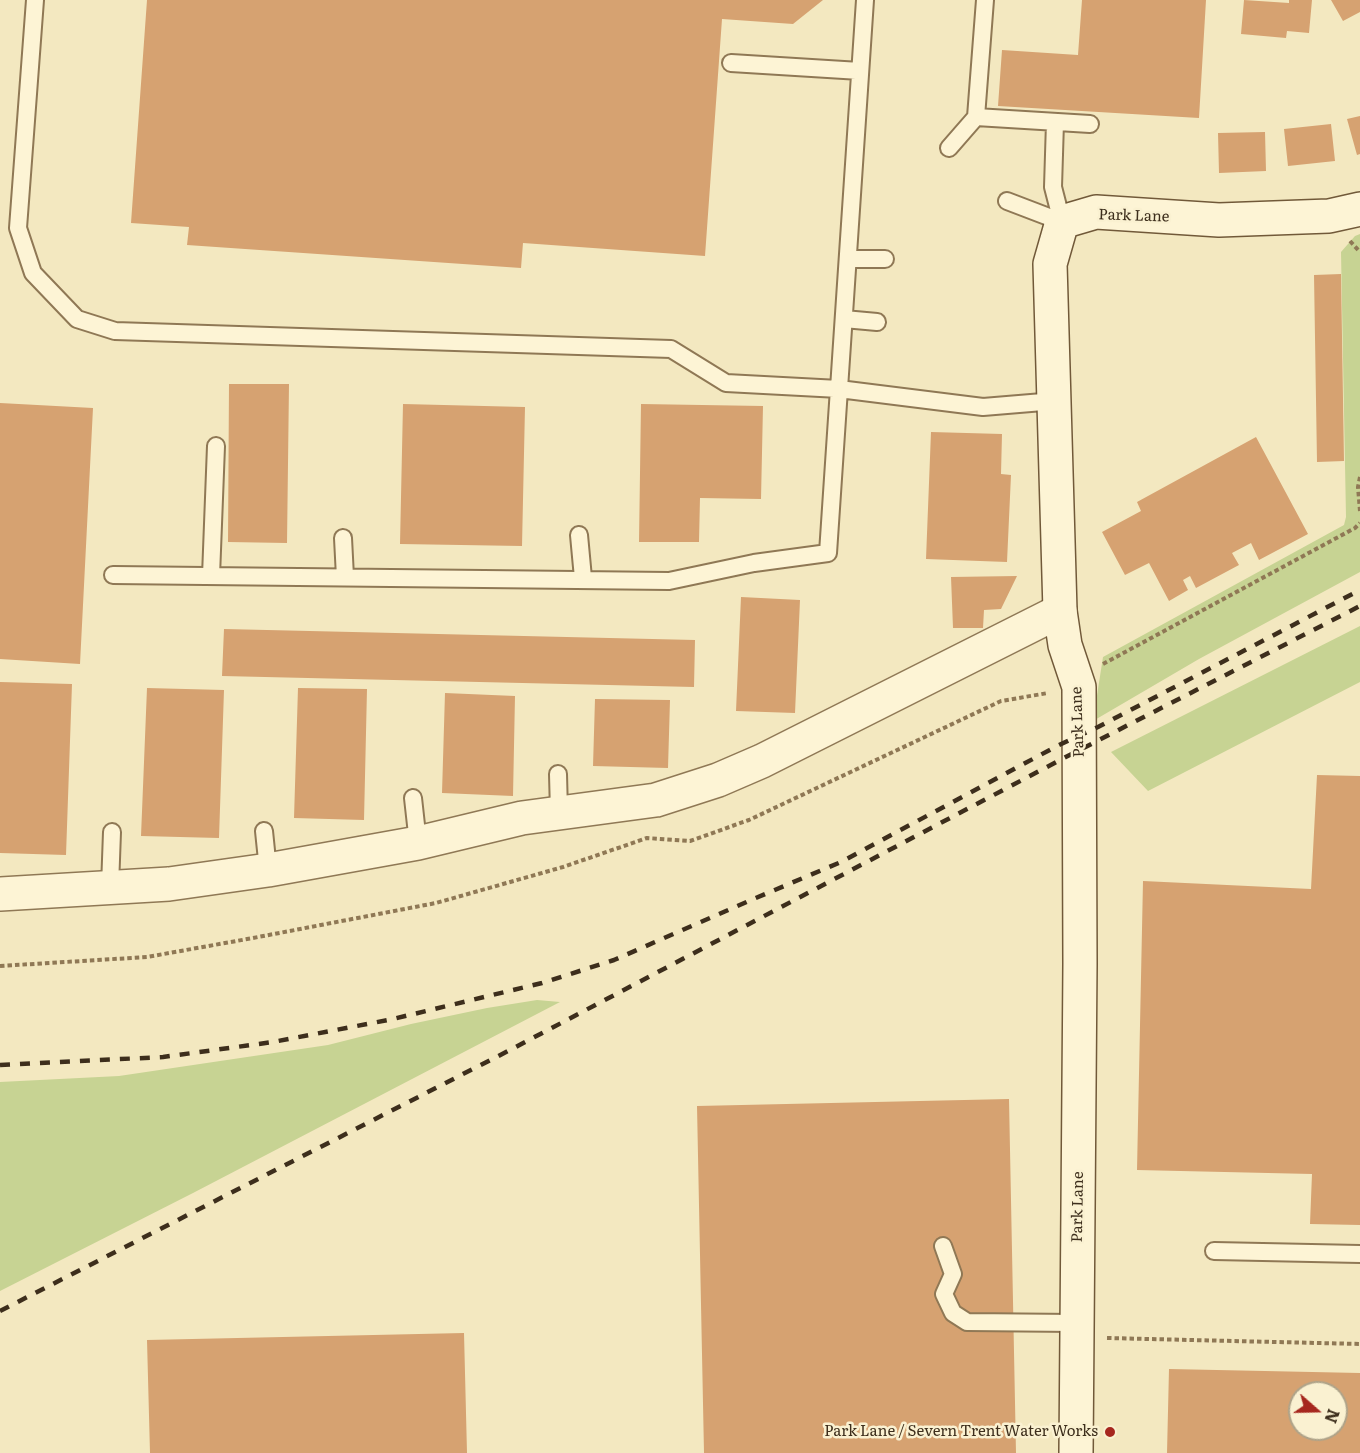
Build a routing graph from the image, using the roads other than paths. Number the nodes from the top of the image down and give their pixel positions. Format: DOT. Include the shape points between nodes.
graph roads {
  1 [pos="35,0"];
  2 [pos="865,0"];
  3 [pos="985,0"];
  4 [pos="731,63"];
  5 [pos="860,71"];
  6 [pos="976,117"];
  7 [pos="1054,122"];
  8 [pos="1090,124"];
  9 [pos="949,148"];
  10 [pos="1007,201"];
  11 [pos="1360,209"];
  12 [pos="1062,222"];
  13 [pos="848,259"];
  14 [pos="885,259"];
  15 [pos="844,319"];
  16 [pos="877,322"];
  17 [pos="839,389"];
  18 [pos="1055,401"];
  19 [pos="216,446"];
  20 [pos="579,535"];
  21 [pos="343,538"];
  22 [pos="113,575"];
  23 [pos="211,576"];
  24 [pos="345,577"];
  25 [pos="583,578"];
  26 [pos="1060,611"];
  27 [pos="558,774"];
  28 [pos="413,798"];
  29 [pos="559,812"];
  30 [pos="264,831"];
  31 [pos="112,832"];
  32 [pos="418,843"];
  33 [pos="268,870"];
  34 [pos="110,887"];
  35 [pos="0,894"];
  36 [pos="943,1246"];
  37 [pos="1214,1251"];
  38 [pos="1360,1254"];
  39 [pos="1076,1330"];
  40 [pos="1076,1453"];
  1 -- 17 [label="lane" via="18,228 33,273 77,319 115,331 671,349 726,383"];
  2 -- 5 [label="lane"];
  3 -- 6 [label="lane"];
  4 -- 5 [label="lane"];
  5 -- 13 [label="lane"];
  6 -- 7 [label="lane"];
  6 -- 9 [label="lane"];
  7 -- 8 [label="lane"];
  7 -- 12 [label="lane" via="1053,187"];
  10 -- 12 [label="lane"];
  11 -- 12 [label="street, Park Lane" via="1329,216 1219,220 1096,212"];
  12 -- 18 [label="street, Park Lane" via="1050,264"];
  13 -- 14 [label="lane"];
  13 -- 15 [label="lane"];
  15 -- 16 [label="lane"];
  15 -- 17 [label="lane"];
  17 -- 18 [label="lane" via="983,407"];
  17 -- 25 [label="lane" via="828,553 669,581"];
  18 -- 26 [label="street, Park Lane"];
  19 -- 23 [label="lane"];
  20 -- 25 [label="lane"];
  21 -- 24 [label="lane"];
  22 -- 23 [label="lane"];
  23 -- 24 [label="lane"];
  24 -- 25 [label="lane"];
  26 -- 29 [label="street" via="718,780 656,800"];
  26 -- 39 [label="street, Park Lane" via="1065,645 1079,687"];
  27 -- 29 [label="lane"];
  28 -- 32 [label="lane"];
  29 -- 32 [label="street"];
  30 -- 33 [label="lane"];
  31 -- 34 [label="lane"];
  32 -- 33 [label="street"];
  33 -- 34 [label="street" via="169,884"];
  34 -- 35 [label="street"];
  36 -- 39 [label="lane" via="953,1274 944,1294 953,1313 967,1322"];
  37 -- 38 [label="lane"];
  39 -- 40 [label="street, Park Lane"];
}
